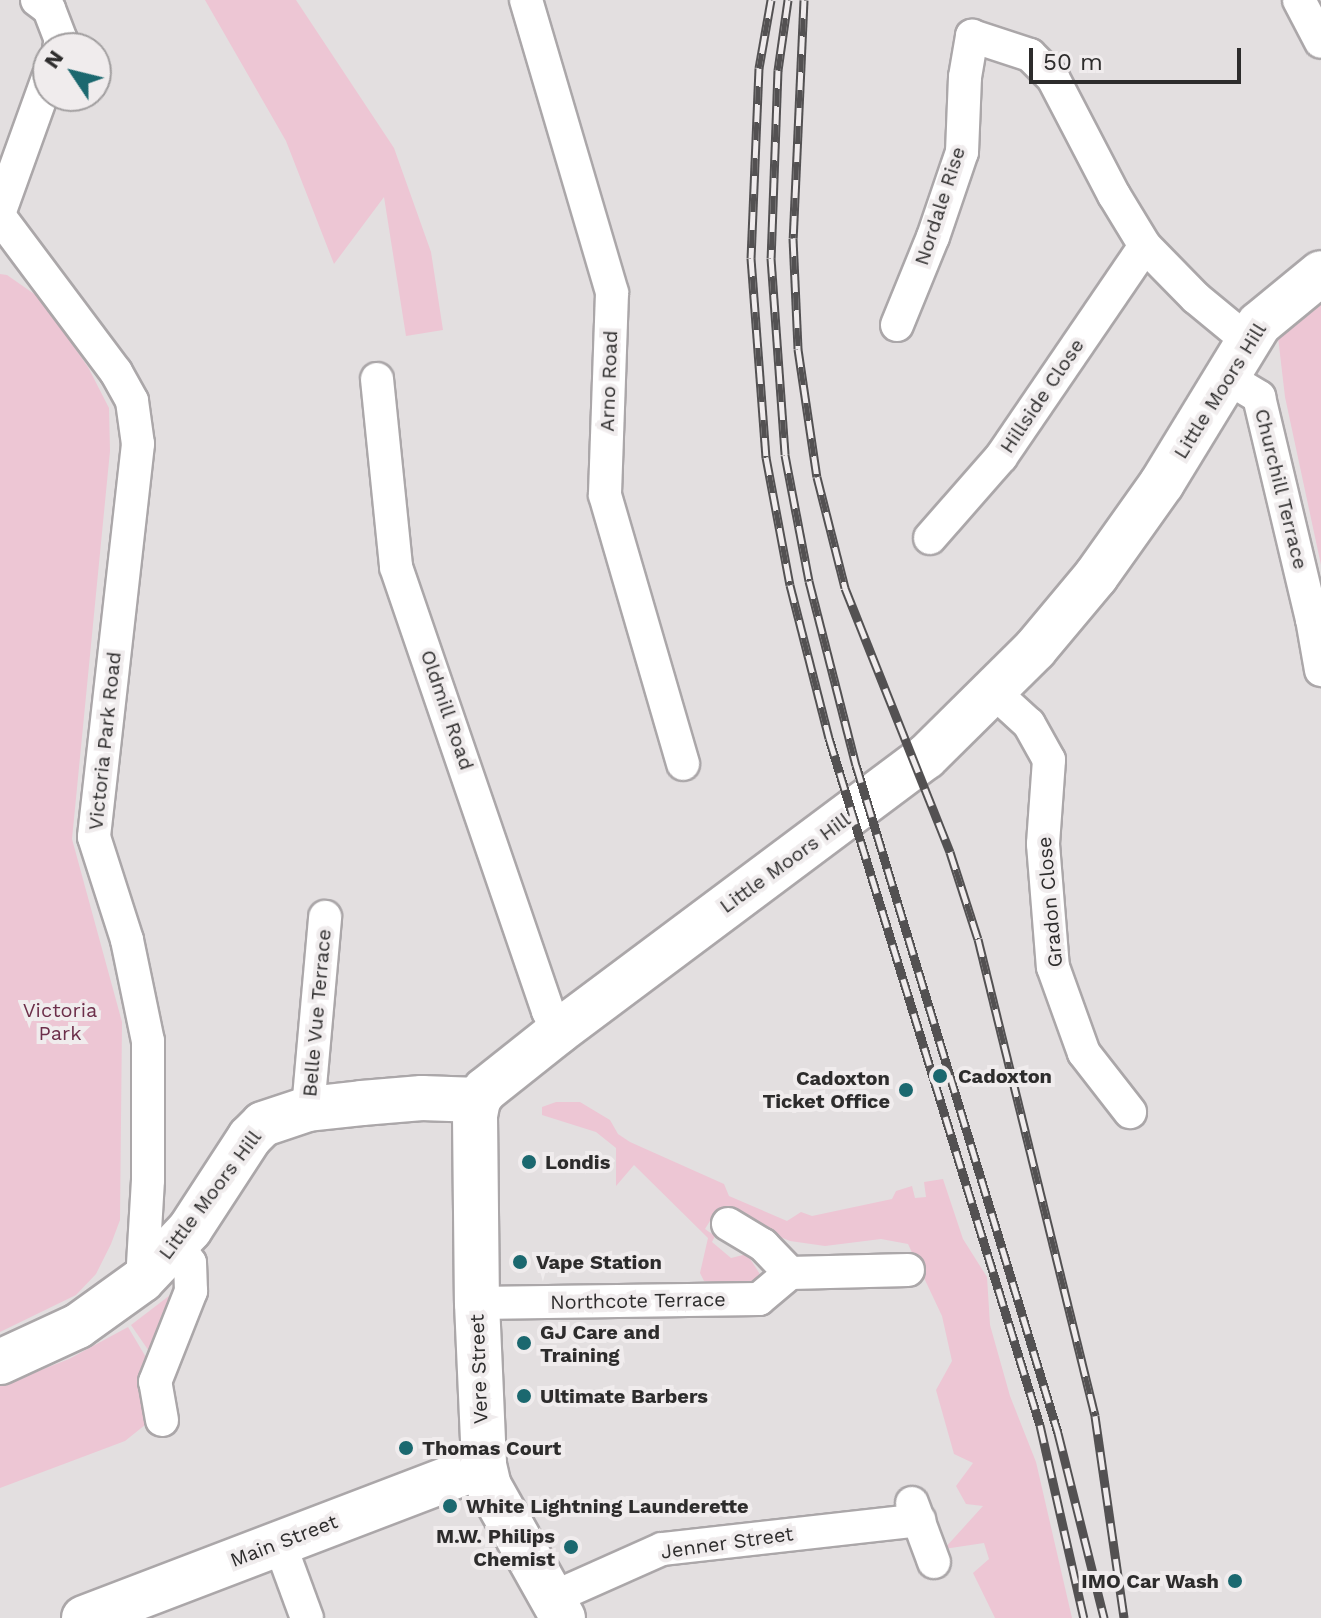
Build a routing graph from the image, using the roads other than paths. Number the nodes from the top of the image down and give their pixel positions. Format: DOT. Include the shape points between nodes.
graph roads {
  1 [pos="37,0"];
  2 [pos="526,0"];
  3 [pos="1299,0"];
  4 [pos="58,32"];
  5 [pos="1321,42"];
  6 [pos="36,112"];
  7 [pos="0,211"];
  8 [pos="0,217"];
  9 [pos="1145,246"];
  10 [pos="1321,273"];
  11 [pos="897,325"];
  12 [pos="1236,358"];
  13 [pos="377,379"];
  14 [pos="930,538"];
  15 [pos="1317,620"];
  16 [pos="1321,670"];
  17 [pos="994,692"];
  18 [pos="683,764"];
  19 [pos="325,917"];
  20 [pos="558,1032"];
  21 [pos="478,1100"];
  22 [pos="308,1109"];
  23 [pos="1130,1112"];
  24 [pos="728,1224"];
  25 [pos="177,1245"];
  26 [pos="908,1270"];
  27 [pos="790,1273"];
  28 [pos="142,1280"];
  29 [pos="477,1303"];
  30 [pos="0,1362"];
  31 [pos="162,1420"];
  32 [pos="484,1465"];
  33 [pos="279,1542"];
  34 [pos="934,1562"];
  35 [pos="557,1608"];
  36 [pos="84,1618"];
  37 [pos="307,1618"];
  1 -- 4 [label="street" via="49,9"];
  2 -- 18 [label="street, Arno Road" via="612,293 605,495"];
  3 -- 5 [label="street"];
  6 -- 7 [label="street"];
  8 -- 28 [label="street, Victoria Park Road" via="116,372 132,401 138,444 94,837 127,940 148,1041"];
  9 -- 11 [label="street, Nordale Rise" via="1053,78 1030,55 972,36 962,152"];
  9 -- 12 [label="street" via="1196,298"];
  9 -- 14 [label="street, Hillside Close" via="1001,457"];
  10 -- 12 [label="street, Little Moors Hill" via="1271,311"];
  12 -- 15 [label="street, Churchill Terrace" via="1259,397"];
  12 -- 17 [label="street, Little Moors Hill" via="1162,483 1096,576"];
  13 -- 20 [label="street, Oldmill Road" via="396,567"];
  15 -- 16 [label="street, Churchill Terrace"];
  17 -- 20 [label="street, Little Moors Hill" via="887,788"];
  17 -- 23 [label="street, Gradon Close" via="1029,724 1049,760 1043,844 1053,967 1084,1053"];
  19 -- 22 [label="street, Belle Vue Terrace"];
  20 -- 21 [label="street, Little Moors Hill"];
  21 -- 22 [label="street, Little Moors Hill" via="422,1098"];
  21 -- 29 [label="street, Vere Street"];
  22 -- 25 [label="street, Little Moors Hill" via="279,1116 250,1137"];
  24 -- 27 [label="street" via="763,1245"];
  25 -- 28 [label="street, Little Moors Hill"];
  25 -- 31 [label="street" via="190,1263 191,1291 155,1382"];
  26 -- 27 [label="street"];
  27 -- 29 [label="street, Northcote Terrace" via="759,1299"];
  28 -- 30 [label="street" via="78,1326"];
  29 -- 32 [label="street, Vere Street"];
  32 -- 33 [label="street, Main Street"];
  32 -- 35 [label="street, Vere Street" via="489,1486"];
  33 -- 36 [label="street, Main Street"];
  33 -- 37 [label="street"];
  34 -- 35 [label="street, Jenner Street" via="913,1513 662,1549"];
}
